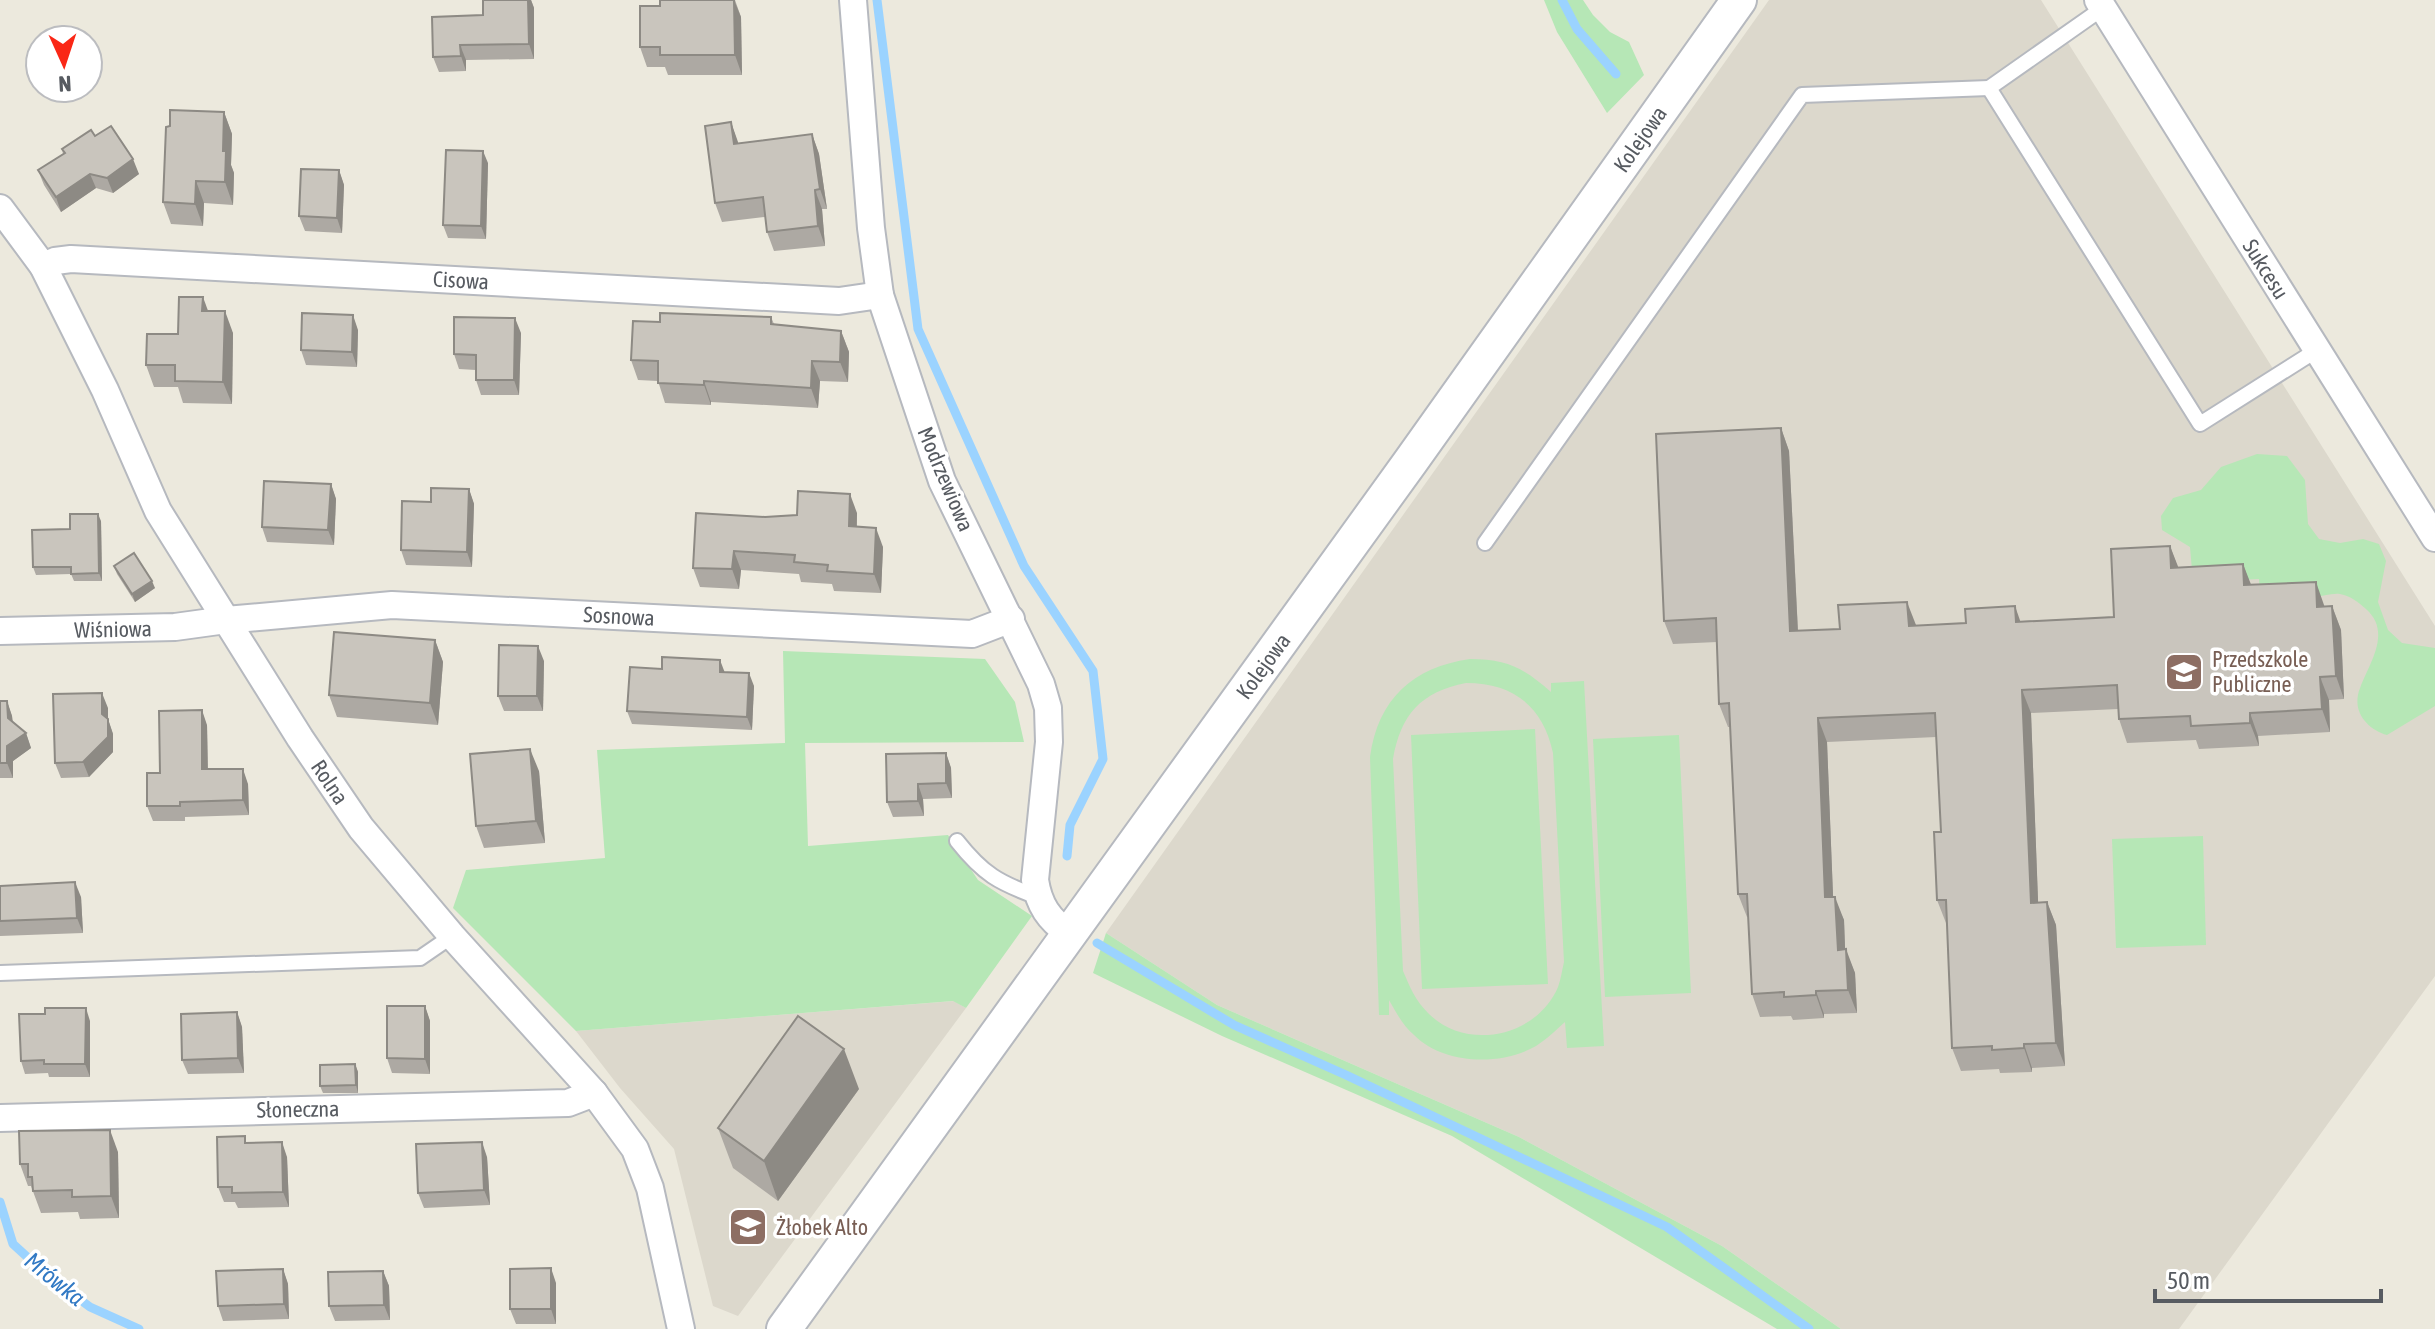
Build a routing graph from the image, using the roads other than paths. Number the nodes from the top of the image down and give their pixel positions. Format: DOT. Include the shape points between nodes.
graph roads {
  1 [pos="853,0"];
  2 [pos="1739,0"];
  3 [pos="2101,4"];
  4 [pos="1989,88"];
  5 [pos="0,208"];
  6 [pos="43,266"];
  7 [pos="880,295"];
  8 [pos="2317,350"];
  9 [pos="2435,538"];
  10 [pos="1485,543"];
  11 [pos="1011,619"];
  12 [pos="226,620"];
  13 [pos="0,631"];
  14 [pos="957,841"];
  15 [pos="1038,897"];
  16 [pos="1069,934"];
  17 [pos="452,936"];
  18 [pos="0,973"];
  19 [pos="594,1093"];
  20 [pos="0,1118"];
  21 [pos="681,1329"];
  22 [pos="784,1329"];
  1 -- 7 [label="street, Modrzewiowa"];
  2 -- 16 [label="street, Kolejowa"];
  3 -- 4 [label="lane"];
  3 -- 8 [label="street, Sukcesu"];
  4 -- 8 [label="lane" via="2200,424"];
  4 -- 10 [label="lane" via="1802,95"];
  5 -- 6 [label="street, Rolna"];
  6 -- 7 [label="street, Cisowa" via="71,259 839,301"];
  6 -- 12 [label="street, Rolna" via="158,511"];
  7 -- 11 [label="street, Modrzewiowa" via="942,481"];
  8 -- 9 [label="street, Sukcesu"];
  11 -- 12 [label="street, Sosnowa" via="972,634 392,605"];
  11 -- 15 [label="street, Modrzewiowa" via="1041,684 1050,725 1035,869"];
  12 -- 13 [label="street, Wiśniowa" via="175,627"];
  12 -- 17 [label="street, Rolna" via="361,828"];
  14 -- 15 [label="lane" via="977,867"];
  15 -- 16 [label="street" via="1049,920"];
  16 -- 22 [label="street, Kolejowa"];
  17 -- 18 [label="lane" via="420,958"];
  17 -- 19 [label="street, Rolna"];
  19 -- 20 [label="street, Słoneczna" via="568,1103"];
  19 -- 21 [label="street, Rolna" via="644,1165"];
}
